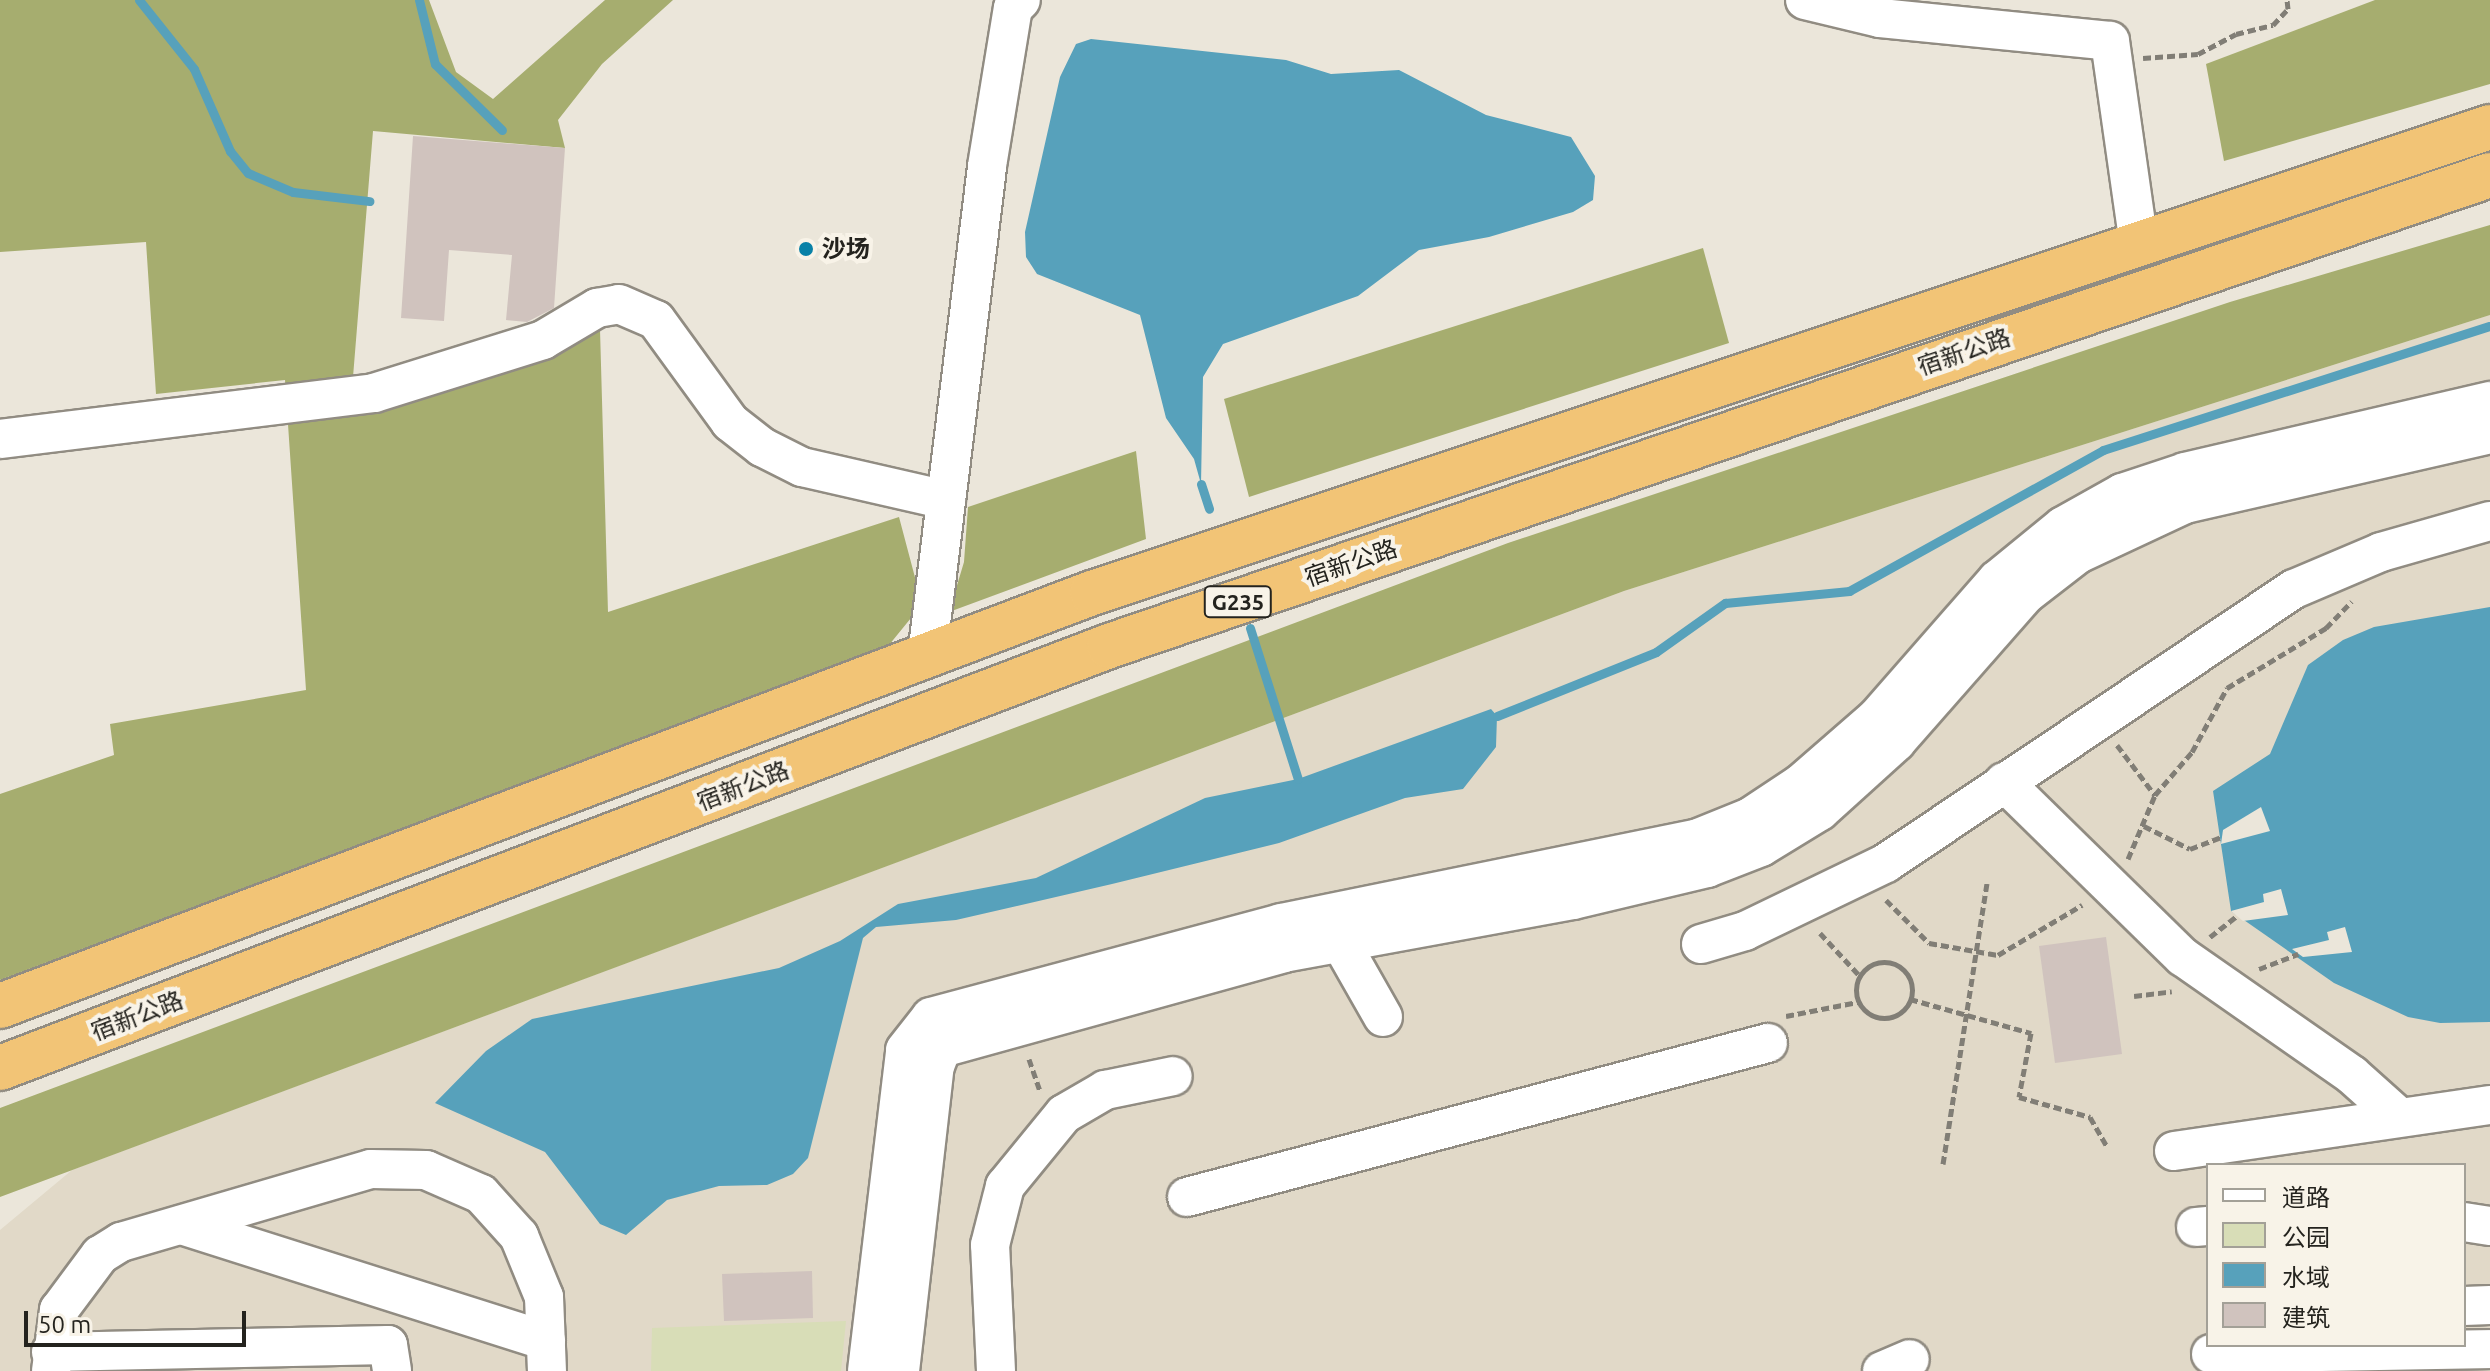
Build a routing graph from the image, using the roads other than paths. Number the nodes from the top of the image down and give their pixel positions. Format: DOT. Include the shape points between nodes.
graph roads {
  1 [pos="1021,0"];
  2 [pos="1805,0"];
  3 [pos="2490,127"];
  4 [pos="2490,175"];
  5 [pos="2139,244"];
  6 [pos="2490,401"];
  7 [pos="2490,434"];
  8 [pos="0,439"];
  9 [pos="946,500"];
  10 [pos="2490,521"];
  11 [pos="927,656"];
  12 [pos="2004,782"];
  13 [pos="1339,927"];
  14 [pos="1701,944"];
  15 [pos="0,1006"];
  16 [pos="1383,1017"];
  17 [pos="1770,1031"];
  18 [pos="0,1068"];
  19 [pos="1173,1076"];
  20 [pos="2490,1105"];
  21 [pos="2399,1117"];
  22 [pos="2174,1151"];
  23 [pos="1187,1197"];
  24 [pos="2466,1222"];
  25 [pos="181,1225"];
  26 [pos="2490,1226"];
  27 [pos="2490,1305"];
  28 [pos="2466,1306"];
  29 [pos="2490,1349"];
  30 [pos="2211,1354"];
  31 [pos="546,1356"];
  32 [pos="2277,1357"];
  33 [pos="283,1359"];
  34 [pos="336,1359"];
  35 [pos="194,1360"];
  36 [pos="51,1361"];
  37 [pos="392,1371"];
  38 [pos="867,1371"];
  39 [pos="900,1371"];
  40 [pos="996,1371"];
  1 -- 9 [label="lane" via="1013,8 987,166"];
  2 -- 5 [label="lane" via="1880,18 2110,41"];
  3 -- 5 [label="highway, 宿新公路 / G235"];
  4 -- 18 [label="highway, 宿新公路 / G235" via="1109,646"];
  5 -- 11 [label="highway, 宿新公路 / G235" via="1092,593"];
  6 -- 13 [label="lane" via="2185,472 2122,493 2063,526 1997,580 1877,717 1800,784 1750,817 1640,851"];
  7 -- 13 [label="lane" via="2185,504 2078,554 2025,595 1896,742 1820,811 1761,847 1707,868 1573,900"];
  8 -- 9 [label="lane" via="374,393 543,340 597,308 619,304 656,320 730,422 762,447 802,467"];
  9 -- 11 [label="lane"];
  10 -- 12 [label="lane" via="2381,552 2294,589"];
  11 -- 15 [label="highway, 宿新公路 / G235"];
  12 -- 14 [label="lane" via="1868,872"];
  12 -- 21 [label="lane" via="2234,999 2352,1075"];
  13 -- 16 [label="lane"];
  13 -- 38 [label="lane" via="954,1008 914,1031 905,1050"];
  13 -- 39 [label="lane" via="942,1048 935,1066"];
  17 -- 23 [label="lane"];
  19 -- 40 [label="lane" via="1105,1090 1052,1126 1005,1186 990,1245"];
  20 -- 21 [label="lane"];
  21 -- 22 [label="lane"];
  24 -- 26 [label="lane"];
  25 -- 31 [label="lane"];
  25 -- 31 [label="lane" via="371,1169 426,1170 481,1194 519,1236 544,1297"];
  25 -- 36 [label="lane" via="121,1242 100,1255 59,1310"];
  27 -- 28 [label="lane"];
  29 -- 32 [label="lane"];
  30 -- 32 [label="lane"];
  33 -- 34 [label="lane"];
  33 -- 35 [label="lane"];
  34 -- 37 [label="lane" via="388,1345"];
  35 -- 36 [label="lane"];
}
